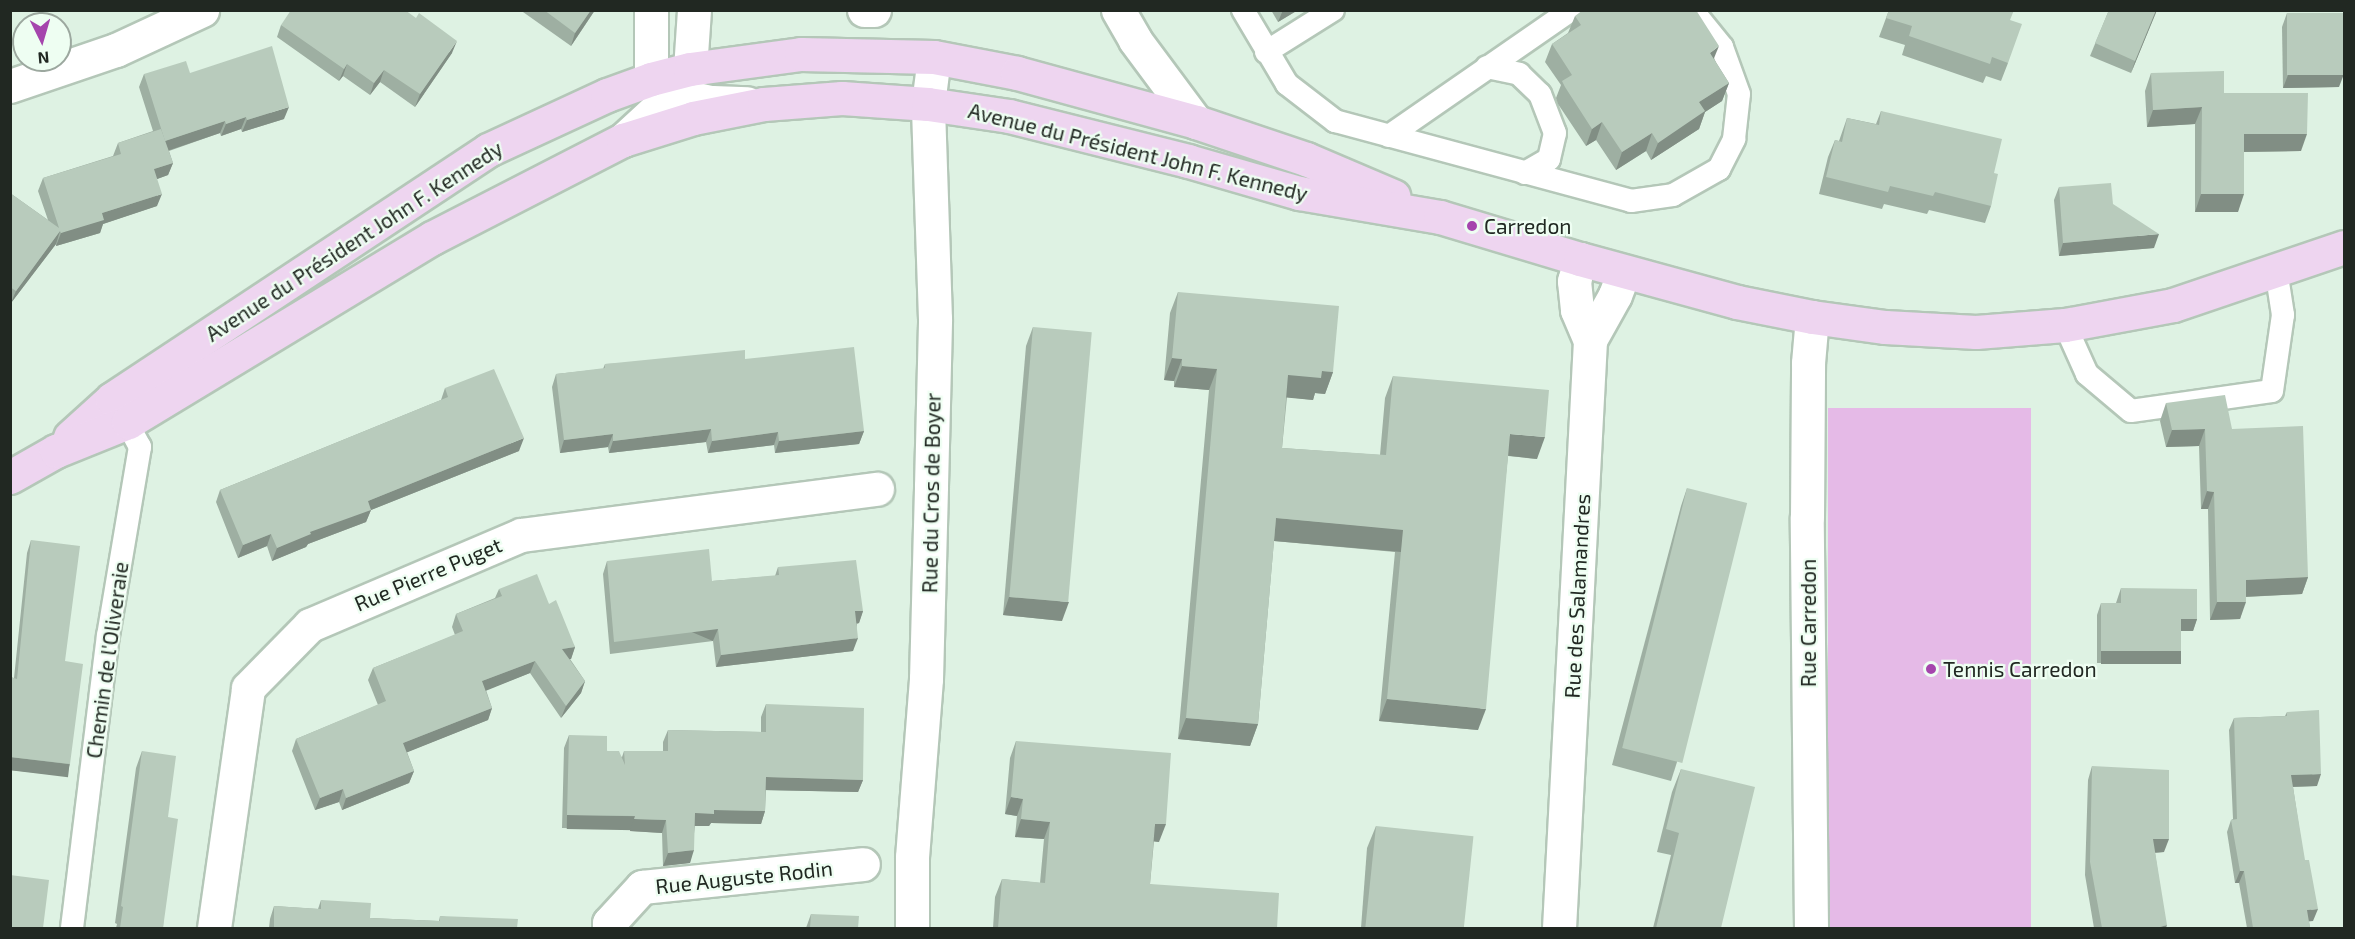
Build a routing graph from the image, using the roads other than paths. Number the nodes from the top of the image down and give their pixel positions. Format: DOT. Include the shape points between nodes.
graph roads {
  1 [pos="202,10"];
  2 [pos="651,10"];
  3 [pos="694,10"];
  4 [pos="864,10"];
  5 [pos="874,10"];
  6 [pos="1118,10"];
  7 [pos="1244,10"];
  8 [pos="1333,10"];
  9 [pos="1571,10"];
  10 [pos="1692,10"];
  11 [pos="1266,52"];
  12 [pos="934,57"];
  13 [pos="1487,67"];
  14 [pos="671,81"];
  15 [pos="10,86"];
  16 [pos="764,104"];
  17 [pos="928,104"];
  18 [pos="1196,122"];
  19 [pos="1389,136"];
  20 [pos="623,140"];
  21 [pos="1525,172"];
  22 [pos="1440,217"];
  23 [pos="2344,247"];
  24 [pos="1580,259"];
  25 [pos="2276,270"];
  26 [pos="1624,272"];
  27 [pos="1812,317"];
  28 [pos="2065,325"];
  29 [pos="1590,340"];
  30 [pos="120,410"];
  31 [pos="10,477"];
  32 [pos="877,489"];
  33 [pos="863,864"];
  34 [pos="72,928"];
  35 [pos="214,928"];
  36 [pos="609,928"];
  37 [pos="912,928"];
  38 [pos="1559,928"];
  39 [pos="1811,928"];
  1 -- 15 [label="street" via="116,50"];
  2 -- 14 [label="street"];
  3 -- 14 [label="street"];
  4 -- 5 [label="street"];
  6 -- 18 [label="street" via="1135,40"];
  7 -- 11 [label="lane"];
  8 -- 11 [label="lane"];
  9 -- 13 [label="lane"];
  10 -- 21 [label="lane" via="1722,47 1739,94 1734,139 1719,169 1673,195 1631,201"];
  11 -- 19 [label="lane" via="1287,84 1335,121"];
  12 -- 14 [label="main road, Avenue du Président John F. Kennedy" via="801,54"];
  12 -- 17 [label="street, Rue du Cros de Boyer"];
  12 -- 18 [label="main road, Avenue du Président John F. Kennedy" via="1017,73"];
  13 -- 19 [label="lane"];
  13 -- 21 [label="lane" via="1519,74 1540,94 1556,133 1549,159"];
  14 -- 16 [label="street" via="712,102"];
  14 -- 20 [label="street"];
  14 -- 30 [label="main road, Avenue du Président John F. Kennedy" via="607,95 488,150"];
  16 -- 17 [label="main road, Avenue du Président John F. Kennedy" via="842,98"];
  16 -- 20 [label="main road, Avenue du Président John F. Kennedy" via="693,118"];
  17 -- 22 [label="main road, Avenue du Président John F. Kennedy" via="1009,116 1188,160 1299,193"];
  17 -- 37 [label="street, Rue du Cros de Boyer" via="935,319 926,679 912,857"];
  18 -- 22 [label="main road, Avenue du Président John F. Kennedy" via="1306,159"];
  19 -- 21 [label="lane"];
  20 -- 30 [label="main road, Avenue du Président John F. Kennedy" via="432,238"];
  22 -- 24 [label="main road, Avenue du Président John F. Kennedy"];
  23 -- 25 [label="main road, Avenue du Président John F. Kennedy"];
  24 -- 26 [label="main road, Avenue du Président John F. Kennedy"];
  24 -- 29 [label="street" via="1574,281 1577,310"];
  25 -- 28 [label="main road, Avenue du Président John F. Kennedy" via="2173,304"];
  25 -- 28 [label="lane" via="2283,315 2272,391 2131,411 2087,374"];
  26 -- 27 [label="main road, Avenue du Président John F. Kennedy"];
  26 -- 29 [label="street, Rue des Salamandres"];
  27 -- 28 [label="main road, Avenue du Président John F. Kennedy" via="1885,327 1976,332"];
  27 -- 39 [label="street, Rue Carredon" via="1807,517"];
  29 -- 38 [label="street, Rue des Salamandres"];
  30 -- 31 [label="main road, Avenue du Président John F. Kennedy"];
  30 -- 34 [label="lane, Chemin de l'Oliveraie" via="141,447 108,636"];
  32 -- 35 [label="street, Rue Pierre Puget" via="521,535 310,625 248,688"];
  33 -- 36 [label="street, Rue Auguste Rodin" via="642,887 609,923"];
}
